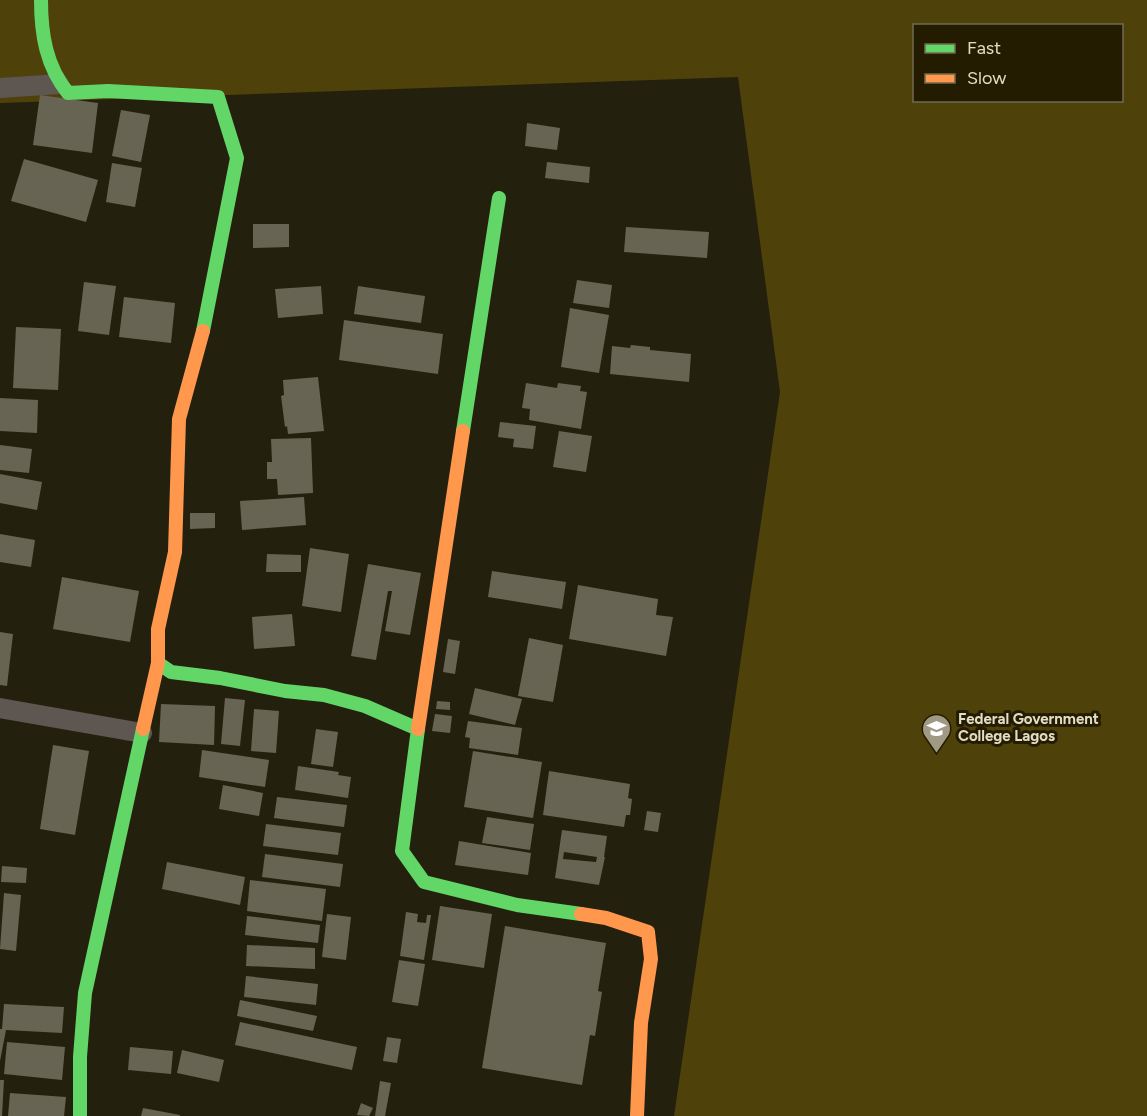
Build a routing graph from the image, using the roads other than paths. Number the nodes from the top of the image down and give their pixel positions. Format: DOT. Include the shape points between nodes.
graph roads {
  1 [pos="41,0"];
  2 [pos="59,84"];
  3 [pos="0,88"];
  4 [pos="499,198"];
  5 [pos="158,663"];
  6 [pos="0,708"];
  7 [pos="418,729"];
  8 [pos="142,733"];
  9 [pos="80,1116"];
  10 [pos="637,1116"];
  1 -- 2 [label="street" via="41,23"];
  2 -- 3 [label="street"];
  2 -- 5 [label="street" via="68,93 108,91 218,97 237,158 201,343 179,419 175,552 158,629"];
  4 -- 7 [label="street"];
  5 -- 7 [label="street" via="171,672 324,695 364,706"];
  5 -- 8 [label="street"];
  6 -- 8 [label="street"];
  7 -- 10 [label="street" via="402,851 424,882 517,905 606,918 648,932 651,959 641,1023"];
  8 -- 9 [label="street" via="85,993"];
}
